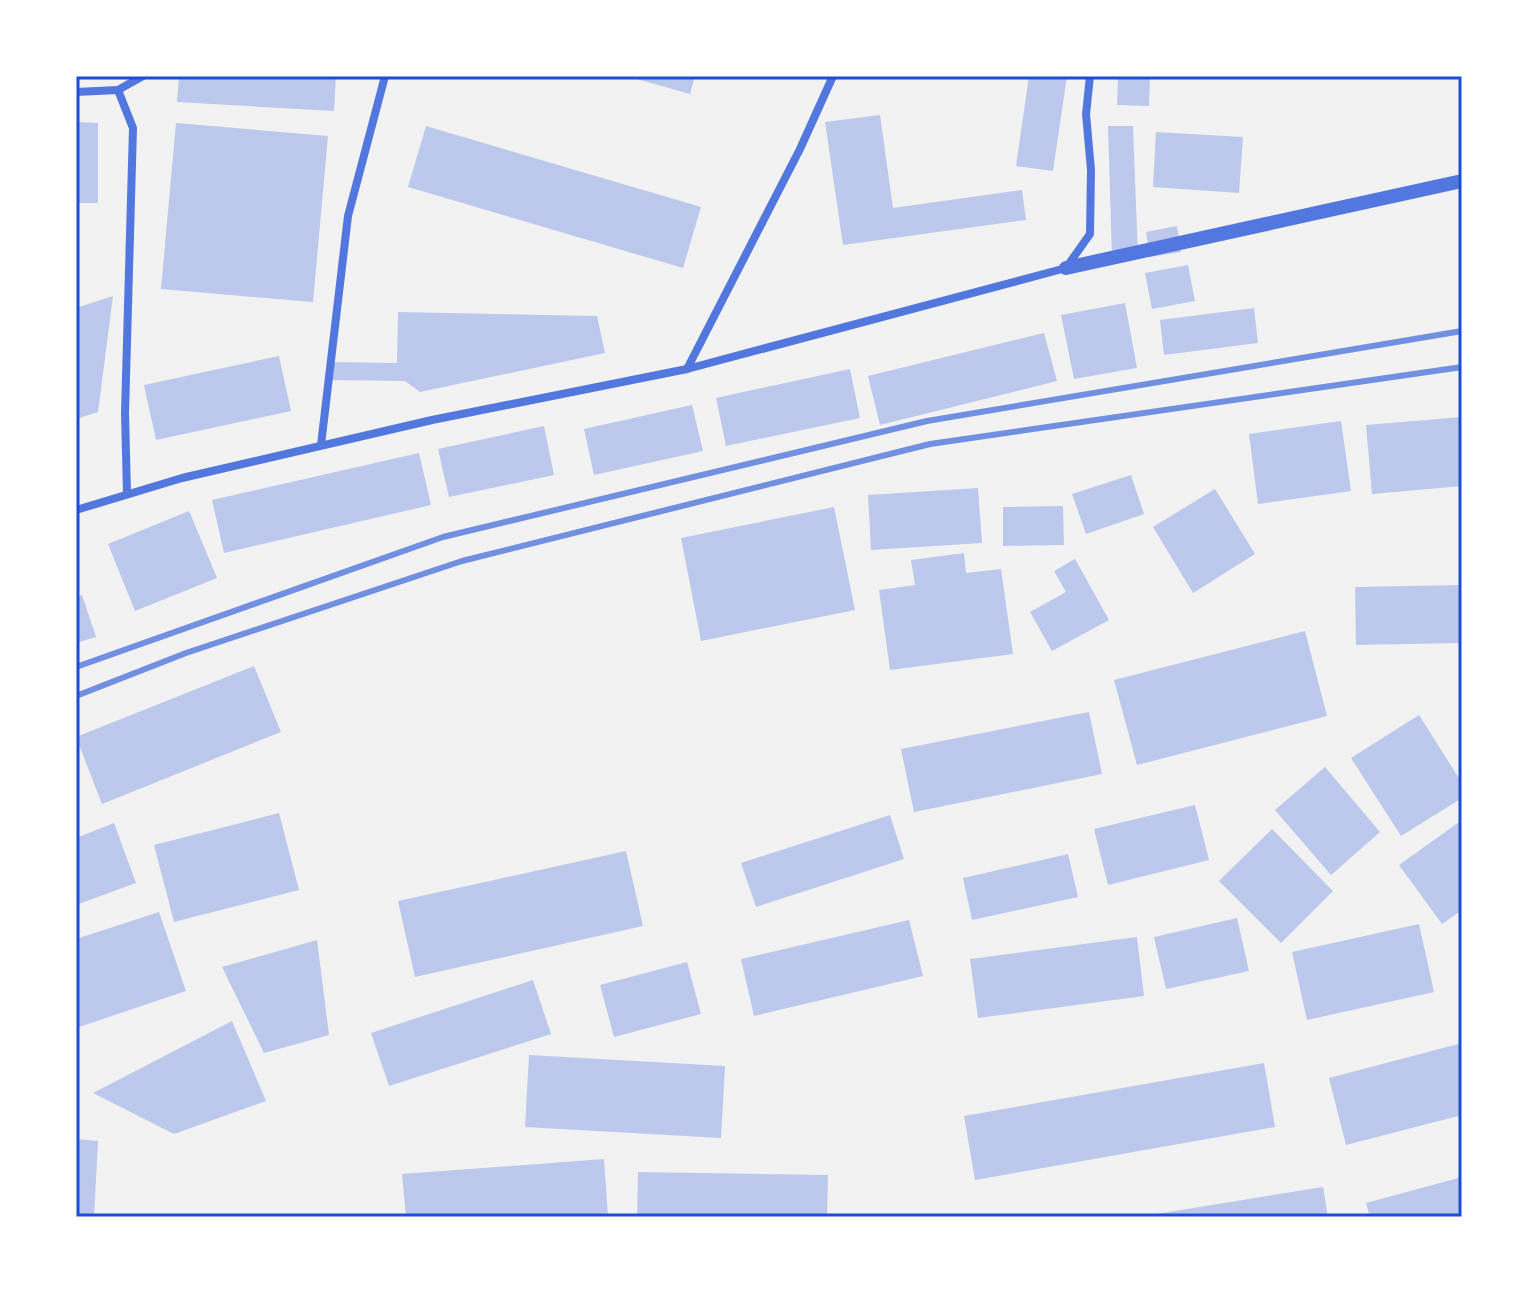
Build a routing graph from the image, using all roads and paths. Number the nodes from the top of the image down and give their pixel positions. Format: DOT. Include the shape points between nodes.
graph roads {
  1 [pos="143,76"];
  2 [pos="385,76"];
  3 [pos="833,76"];
  4 [pos="1090,76"];
  5 [pos="118,90"];
  6 [pos="76,92"];
  7 [pos="1462,181"];
  8 [pos="1066,268"];
  9 [pos="687,369"];
  10 [pos="321,445"];
  11 [pos="127,494"];
  12 [pos="76,510"];
  1 -- 5 [label="street"];
  2 -- 10 [label="street" via="348,216"];
  3 -- 9 [label="street"];
  4 -- 8 [label="street" via="1090,234"];
  5 -- 6 [label="street"];
  5 -- 11 [label="street" via="133,128"];
  7 -- 8 [label="street"];
  8 -- 9 [label="street"];
  9 -- 10 [label="street"];
  10 -- 11 [label="street"];
  11 -- 12 [label="street"];
}
